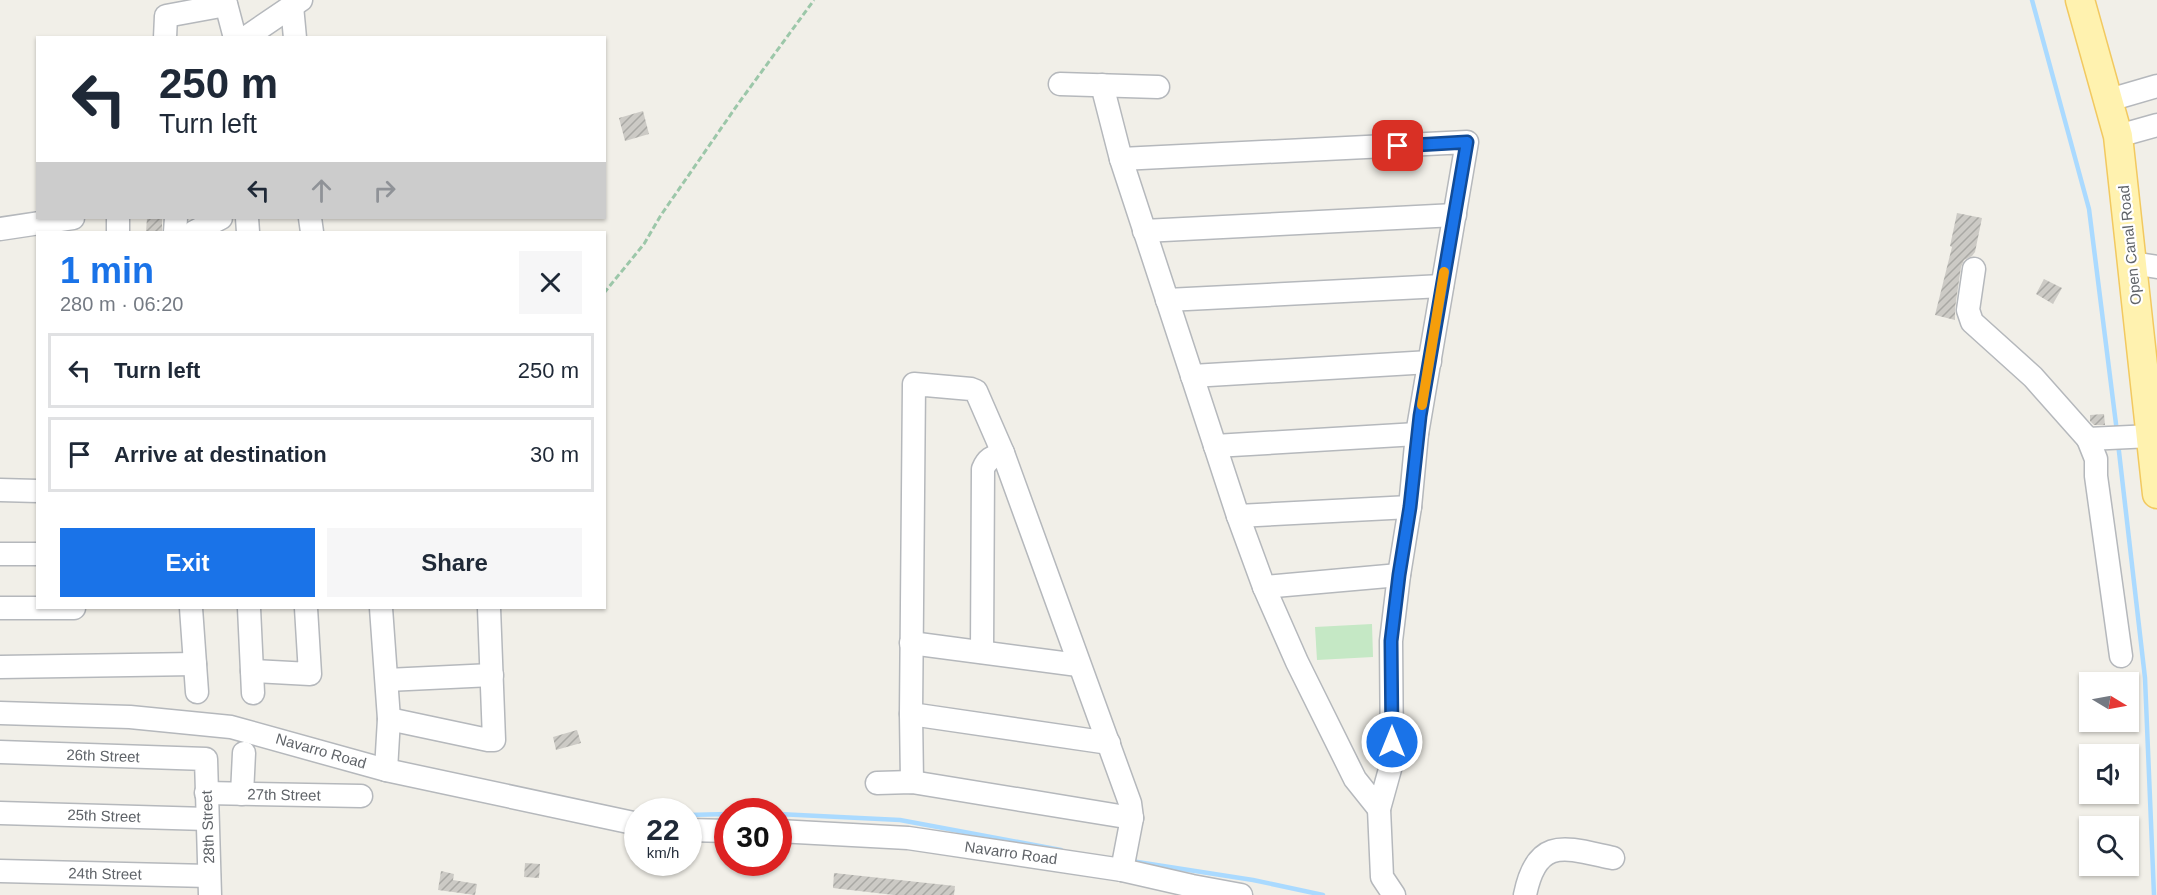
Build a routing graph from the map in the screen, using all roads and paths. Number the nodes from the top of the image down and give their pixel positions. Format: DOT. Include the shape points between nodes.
graph roads {
  1 [pos="814,0"];
  2 [pos="2080,0"];
  3 [pos="226,2"];
  4 [pos="297,3"];
  5 [pos="165,36"];
  6 [pos="234,36"];
  7 [pos="248,36"];
  8 [pos="295,36"];
  9 [pos="1060,84"];
  10 [pos="1102,85"];
  11 [pos="2157,86"];
  12 [pos="1158,87"];
  13 [pos="2109,99"];
  14 [pos="2157,125"];
  15 [pos="2118,136"];
  16 [pos="1121,159"];
  17 [pos="1455,215"];
  18 [pos="219,219"];
  19 [pos="64,223"];
  20 [pos="0,229"];
  21 [pos="196,231"];
  22 [pos="1144,231"];
  23 [pos="2144,265"];
  24 [pos="1974,269"];
  25 [pos="1442,286"];
  26 [pos="606,291"];
  27 [pos="1167,300"];
  28 [pos="1430,362"];
  29 [pos="1192,376"];
  30 [pos="1417,434"];
  31 [pos="2151,435"];
  32 [pos="2106,439"];
  33 [pos="1215,446"];
  34 [pos="1002,453"];
  35 [pos="2156,485"];
  36 [pos="0,490"];
  37 [pos="36,491"];
  38 [pos="1410,507"];
  39 [pos="1238,516"];
  40 [pos="0,554"];
  41 [pos="36,554"];
  42 [pos="1399,575"];
  43 [pos="1264,587"];
  44 [pos="0,608"];
  45 [pos="36,608"];
  46 [pos="191,609"];
  47 [pos="249,609"];
  48 [pos="306,609"];
  49 [pos="381,609"];
  50 [pos="489,609"];
  51 [pos="911,643"];
  52 [pos="982,652"];
  53 [pos="2121,656"];
  54 [pos="195,664"];
  55 [pos="1078,665"];
  56 [pos="0,667"];
  57 [pos="492,675"];
  58 [pos="387,680"];
  59 [pos="197,692"];
  60 [pos="0,712"];
  61 [pos="911,714"];
  62 [pos="389,719"];
  63 [pos="1109,743"];
  64 [pos="0,752"];
  65 [pos="244,753"];
  66 [pos="206,759"];
  67 [pos="386,770"];
  68 [pos="877,783"];
  69 [pos="912,783"];
  70 [pos="206,793"];
  71 [pos="242,794"];
  72 [pos="361,796"];
  73 [pos="1379,809"];
  74 [pos="0,813"];
  75 [pos="1132,818"];
  76 [pos="207,819"];
  77 [pos="624,821"];
  78 [pos="792,832"];
  79 [pos="1613,858"];
  80 [pos="1123,863"];
  81 [pos="0,871"];
  82 [pos="210,885"];
  83 [pos="1195,891"];
  84 [pos="1241,895"];
  85 [pos="1394,895"];
  86 [pos="1525,895"];
  1 -- 26 [label="path" via="731,113 644,244"];
  2 -- 13 [label="main road, Open Canal Road"];
  3 -- 5 [label="street" via="166,16"];
  3 -- 6 [label="street"];
  4 -- 7 [label="street"];
  4 -- 8 [label="street"];
  9 -- 10 [label="street"];
  10 -- 12 [label="street"];
  10 -- 16 [label="street"];
  11 -- 13 [label="street"];
  13 -- 15 [label="main road, Open Canal Road"];
  14 -- 15 [label="street"];
  15 -- 23 [label="main road, Open Canal Road"];
  16 -- 17 [label="street" via="1467,142"];
  16 -- 22 [label="street"];
  17 -- 22 [label="street"];
  17 -- 25 [label="street"];
  18 -- 21 [label="street"];
  19 -- 20 [label="street"];
  22 -- 27 [label="street"];
  23 -- 31 [label="main road, Open Canal Road"];
  24 -- 32 [label="street" via="1968,310 1972,322"];
  25 -- 27 [label="street"];
  25 -- 28 [label="street"];
  27 -- 29 [label="street"];
  28 -- 29 [label="street"];
  28 -- 30 [label="street"];
  29 -- 33 [label="street"];
  30 -- 33 [label="street"];
  30 -- 38 [label="street"];
  31 -- 32 [label="street"];
  31 -- 35 [label="main road, Open Canal Road"];
  32 -- 53 [label="street" via="2096,459 2096,476"];
  33 -- 39 [label="street"];
  34 -- 51 [label="street" via="971,388 914,384"];
  34 -- 52 [label="street" via="991,457 982,469"];
  34 -- 55 [label="street"];
  36 -- 37 [label="street"];
  38 -- 39 [label="street"];
  38 -- 42 [label="street"];
  39 -- 43 [label="street"];
  40 -- 41 [label="street"];
  42 -- 43 [label="street"];
  42 -- 73 [label="street" via="1391,641 1392,762"];
  43 -- 73 [label="street" via="1355,779"];
  44 -- 45 [label="street"];
  46 -- 54 [label="street"];
  47 -- 48 [label="street" via="253,682 310,674"];
  49 -- 58 [label="street"];
  50 -- 57 [label="street"];
  51 -- 52 [label="street"];
  51 -- 61 [label="street"];
  52 -- 55 [label="street"];
  54 -- 56 [label="street"];
  54 -- 59 [label="street"];
  55 -- 63 [label="street"];
  57 -- 58 [label="street"];
  57 -- 62 [label="street" via="492,741"];
  58 -- 62 [label="street"];
  60 -- 67 [label="street, Navarro Road" via="130,717 231,727"];
  61 -- 63 [label="street"];
  61 -- 69 [label="street"];
  62 -- 67 [label="street"];
  63 -- 75 [label="street"];
  64 -- 66 [label="street, 26th Street"];
  65 -- 71 [label="street"];
  66 -- 70 [label="street, 28th Street"];
  67 -- 77 [label="street, Navarro Road"];
  68 -- 69 [label="street"];
  69 -- 75 [label="street"];
  70 -- 71 [label="street, 27th Street"];
  70 -- 76 [label="street, 28th Street"];
  71 -- 72 [label="street, 27th Street"];
  73 -- 85 [label="street" via="1382,877"];
  74 -- 76 [label="street, 25th Street"];
  75 -- 80 [label="street"];
  76 -- 82 [label="street, 28th Street"];
  78 -- 80 [label="street, Navarro Road" via="908,838"];
  79 -- 86 [label="street" via="1566,848 1544,854 1532,870"];
  80 -- 83 [label="street, Navarro Road"];
  81 -- 82 [label="street, 24th Street"];
  83 -- 84 [label="street, Navarro Road"];
}
